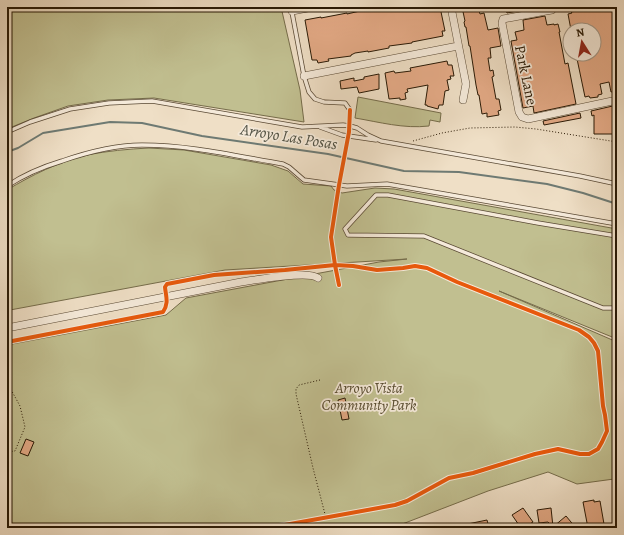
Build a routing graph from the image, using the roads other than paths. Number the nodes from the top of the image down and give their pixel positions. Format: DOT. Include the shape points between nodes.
graph roads {
  1 [pos="314,7"];
  2 [pos="451,7"];
  3 [pos="554,7"];
  4 [pos="292,9"];
  5 [pos="458,46"];
  6 [pos="304,76"];
  7 [pos="464,100"];
  8 [pos="617,100"];
  9 [pos="350,110"];
  10 [pos="318,126"];
  11 [pos="7,132"];
  12 [pos="381,141"];
  13 [pos="617,184"];
  14 [pos="7,186"];
  15 [pos="617,224"];
  16 [pos="617,236"];
  17 [pos="318,278"];
  18 [pos="617,308"];
  19 [pos="7,328"];
  1 -- 4 [label="street"];
  2 -- 5 [label="street"];
  3 -- 8 [label="street, Park Lane" via="552,10 504,19 502,23 522,117 528,119"];
  4 -- 6 [label="lane"];
  5 -- 6 [label="street"];
  5 -- 7 [label="street" via="466,84"];
  6 -- 9 [label="lane" via="309,92 315,99 345,103"];
  10 -- 11 [label="lane" via="302,127 152,101 108,103 70,109"];
  10 -- 12 [label="lane" via="342,135"];
  10 -- 12 [label="lane" via="350,126"];
  12 -- 13 [label="lane"];
  14 -- 15 [label="lane" via="38,169 79,155 114,147 185,147 283,164 304,180 347,186 387,184"];
  16 -- 18 [label="lane" via="388,195 376,195 345,229 348,235 424,236 603,308"];
  17 -- 19 [label="street" via="307,274 270,277"];
}
